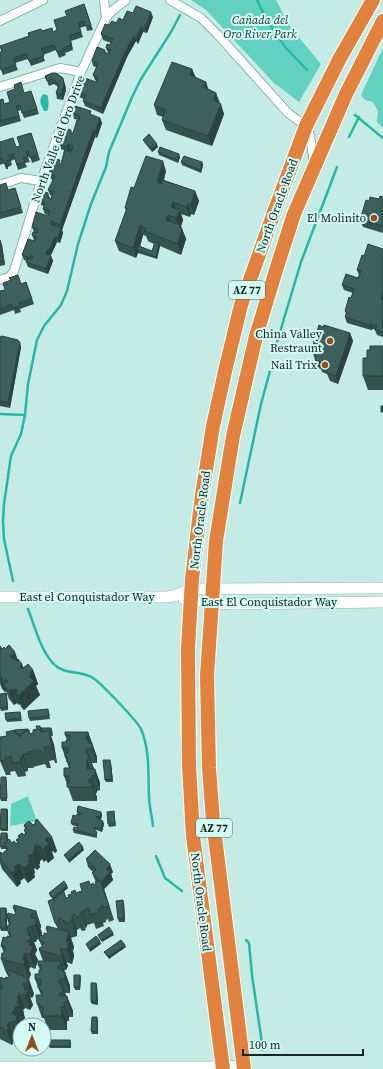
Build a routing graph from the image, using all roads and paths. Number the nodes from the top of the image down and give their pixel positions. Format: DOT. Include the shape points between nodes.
graph roads {
  1 [pos="43,0"];
  2 [pos="104,0"];
  3 [pos="126,0"];
  4 [pos="170,0"];
  5 [pos="373,0"];
  6 [pos="106,18"];
  7 [pos="0,21"];
  8 [pos="383,21"];
  9 [pos="81,72"];
  10 [pos="0,88"];
  11 [pos="306,126"];
  12 [pos="315,168"];
  13 [pos="41,181"];
  14 [pos="0,185"];
  15 [pos="0,280"];
  16 [pos="324,588"];
  17 [pos="383,588"];
  18 [pos="191,595"];
  19 [pos="174,596"];
  20 [pos="213,596"];
  21 [pos="0,597"];
  22 [pos="325,602"];
  23 [pos="383,602"];
  24 [pos="0,1067"];
  25 [pos="86,1068"];
  26 [pos="223,1068"];
  27 [pos="244,1068"];
  1 -- 7 [label="street"];
  2 -- 6 [label="street"];
  3 -- 6 [label="street, North Valle del Oro Drive"];
  4 -- 11 [label="street" via="201,18 288,113"];
  5 -- 11 [label="highway, North Oracle Road / AZ 77"];
  6 -- 9 [label="street, North Valle del Oro Drive"];
  8 -- 12 [label="highway, North Oracle Road / AZ 77" via="346,94"];
  9 -- 10 [label="street" via="60,68"];
  9 -- 13 [label="street, North Valle del Oro Drive"];
  11 -- 12 [label="street" via="310,135"];
  11 -- 18 [label="highway, North Oracle Road / AZ 77" via="242,305 226,367 209,449"];
  12 -- 20 [label="highway, North Oracle Road / AZ 77" via="294,214 256,336 233,436 216,541"];
  13 -- 14 [label="street" via="21,178"];
  13 -- 15 [label="street, North Valle del Oro Drive" via="14,271"];
  16 -- 17 [label="street, East El Conquistador Way"];
  16 -- 20 [label="street, East El Conquistador Way"];
  16 -- 22 [label="street"];
  18 -- 19 [label="street, East El Conquistador Way"];
  18 -- 20 [label="street, East El Conquistador Way"];
  18 -- 26 [label="highway, North Oracle Road / AZ 77" via="188,704 193,836"];
  19 -- 21 [label="street, East el Conquistador Way"];
  20 -- 22 [label="street, East El Conquistador Way" via="232,604"];
  20 -- 27 [label="highway, North Oracle Road / AZ 77" via="207,676 209,768 212,813"];
  22 -- 23 [label="street, East El Conquistador Way"];
  24 -- 25 [label="street"];
  25 -- 26 [label="street"];
  26 -- 27 [label="street"];
}
